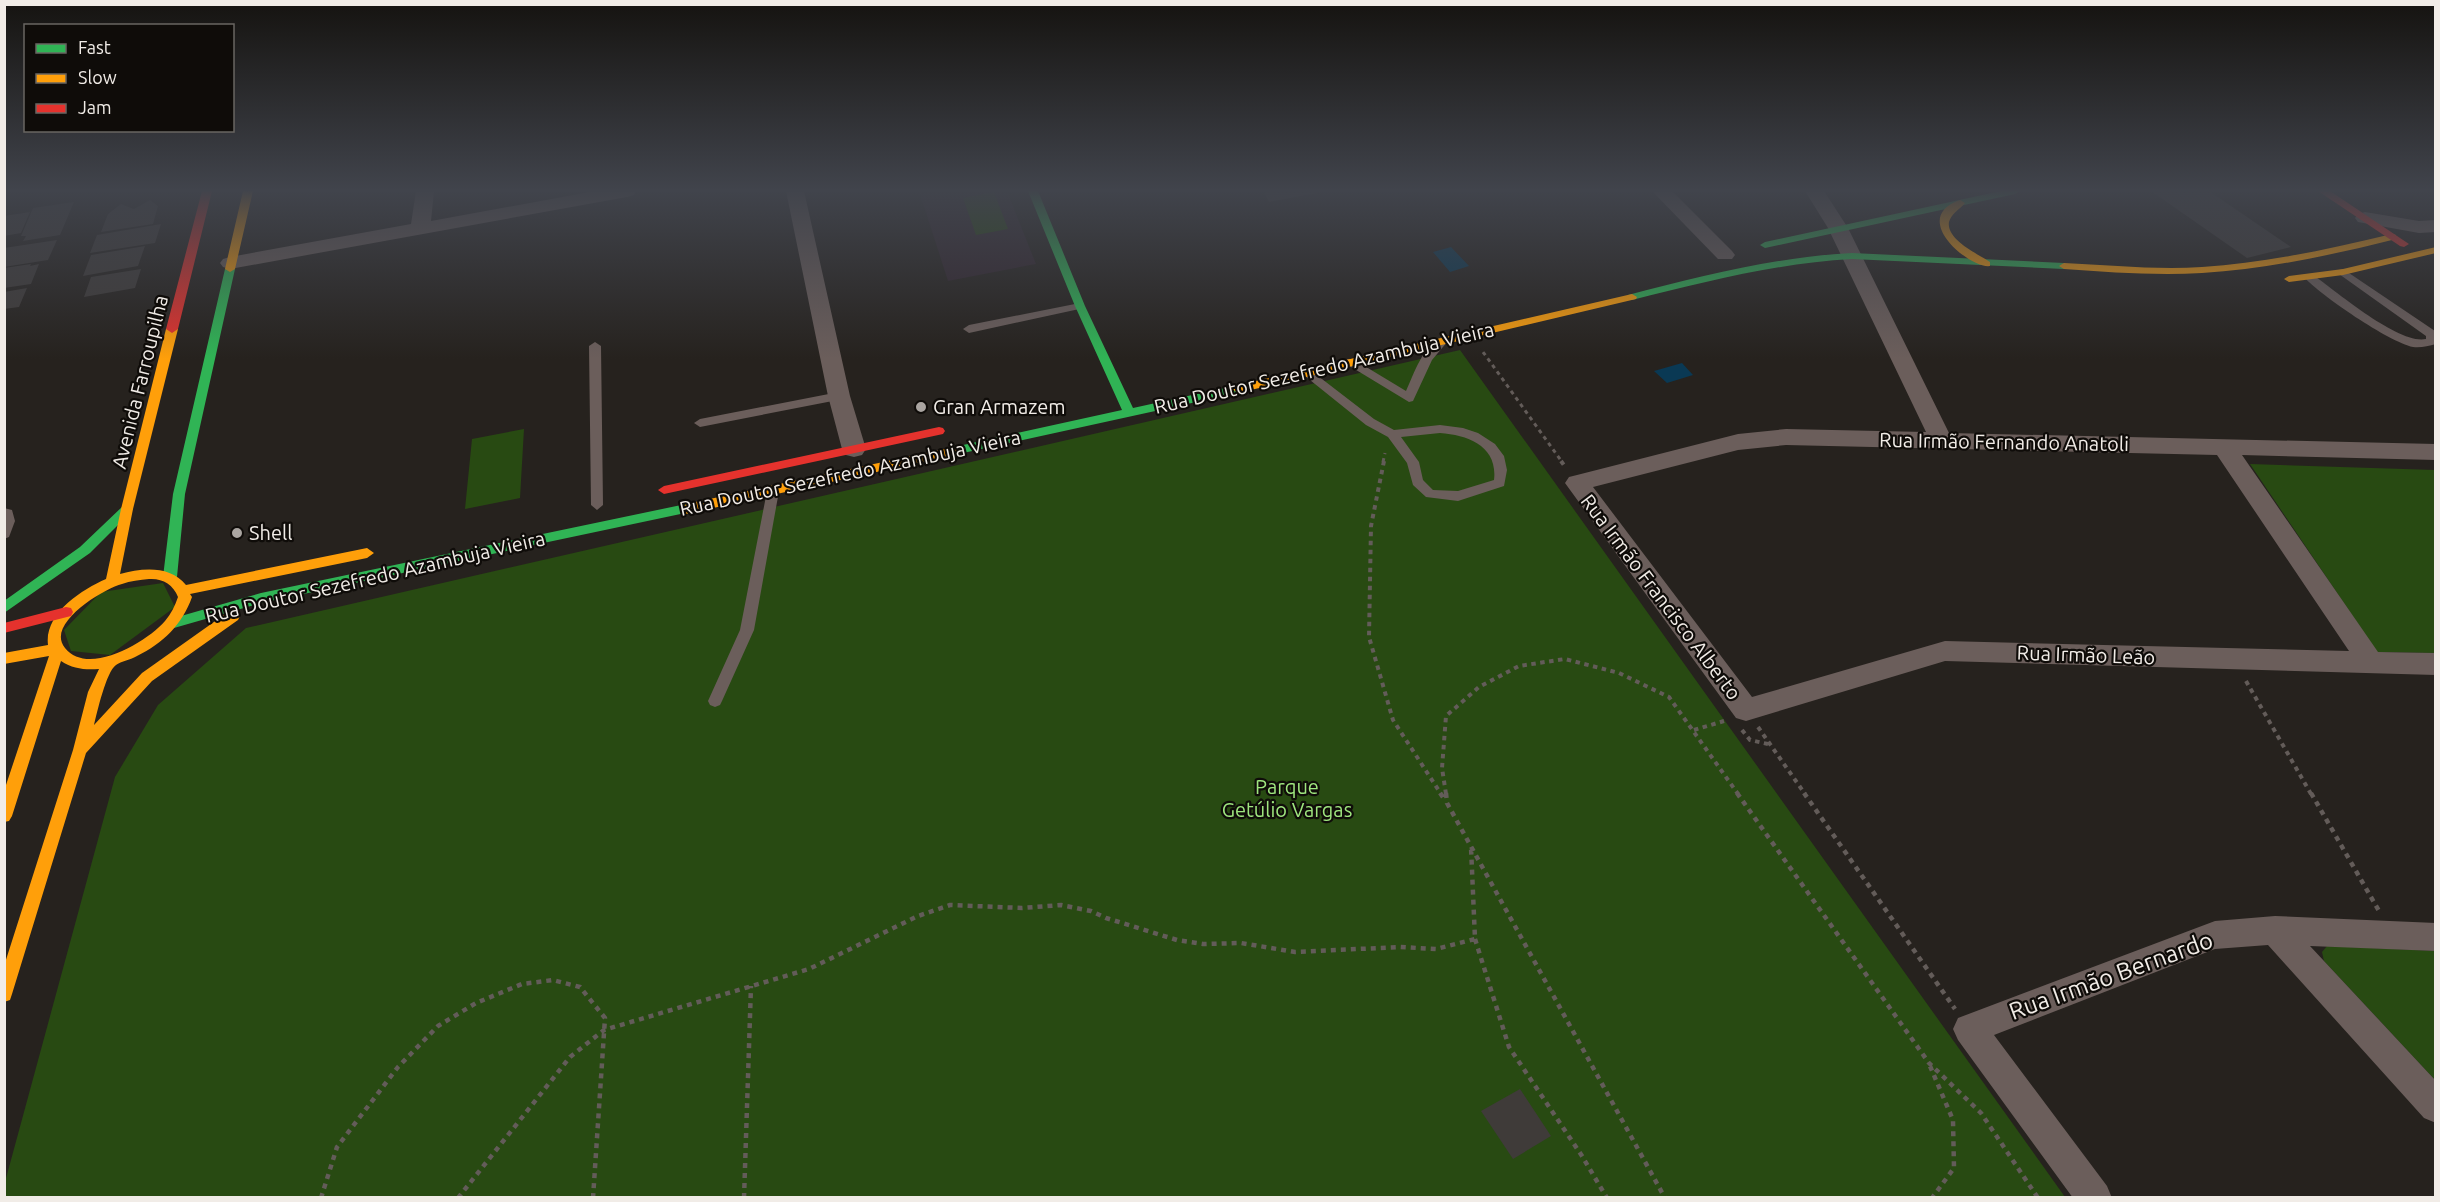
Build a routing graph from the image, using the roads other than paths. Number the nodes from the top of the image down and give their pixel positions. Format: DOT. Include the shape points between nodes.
graph roads {
  1 [pos="193,247"];
  2 [pos="234,247"];
  3 [pos="319,247"];
  4 [pos="807,247"];
  5 [pos="1056,247"];
  6 [pos="1730,247"];
  7 [pos="1757,247"];
  8 [pos="1845,247"];
  9 [pos="1961,247"];
  10 [pos="2350,247"];
  11 [pos="2407,247"];
  12 [pos="2436,250"];
  13 [pos="1736,252"];
  14 [pos="2418,254"];
  15 [pos="1703,260"];
  16 [pos="1983,262"];
  17 [pos="230,263"];
  18 [pos="2436,265"];
  19 [pos="1852,269"];
  20 [pos="1736,272"];
  21 [pos="2343,272"];
  22 [pos="2309,277"];
  23 [pos="2007,278"];
  24 [pos="2274,281"];
  25 [pos="1080,306"];
  26 [pos="969,329"];
  27 [pos="1442,341"];
  28 [pos="595,346"];
  29 [pos="1349,362"];
  30 [pos="1309,373"];
  31 [pos="839,396"];
  32 [pos="1129,412"];
  33 [pos="700,423"];
  34 [pos="958,426"];
  35 [pos="1392,434"];
  36 [pos="1941,440"];
  37 [pos="2224,447"];
  38 [pos="854,449"];
  39 [pos="2436,452"];
  40 [pos="1577,483"];
  41 [pos="773,490"];
  42 [pos="656,492"];
  43 [pos="597,505"];
  44 [pos="127,509"];
  45 [pos="4,513"];
  46 [pos="4,534"];
  47 [pos="378,551"];
  48 [pos="170,577"];
  49 [pos="112,582"];
  50 [pos="184,590"];
  51 [pos="261,598"];
  52 [pos="4,608"];
  53 [pos="66,612"];
  54 [pos="174,623"];
  55 [pos="4,628"];
  56 [pos="56,650"];
  57 [pos="4,658"];
  58 [pos="110,661"];
  59 [pos="2371,663"];
  60 [pos="2436,664"];
  61 [pos="715,701"];
  62 [pos="1739,715"];
  63 [pos="80,750"];
  64 [pos="4,816"];
  65 [pos="2275,930"];
  66 [pos="2436,937"];
  67 [pos="4,994"];
  68 [pos="2436,1106"];
  69 [pos="2095,1197"];
  1 -- 44 [label="main road, Avenida Farroupilha"];
  2 -- 17 [label="main road"];
  3 -- 17 [label="street"];
  4 -- 31 [label="street"];
  5 -- 25 [label="main road"];
  6 -- 13 [label="street"];
  7 -- 13 [label="main road"];
  8 -- 19 [label="street"];
  9 -- 16 [label="main road"];
  10 -- 16 [label="main road, Rua Doutor Sezefredo Azambuja Vieira" via="2235,266 2175,271"];
  11 -- 14 [label="main road"];
  12 -- 14 [label="main road"];
  13 -- 15 [label="main road"];
  14 -- 18 [label="main road"];
  14 -- 21 [label="main road"];
  16 -- 19 [label="main road, Rua Doutor Sezefredo Azambuja Vieira"];
  16 -- 23 [label="main road"];
  17 -- 48 [label="main road" via="179,494"];
  19 -- 20 [label="main road, Rua Doutor Sezefredo Azambuja Vieira"];
  19 -- 20 [label="main road, Rua Doutor Sezefredo Azambuja Vieira" via="1825,256"];
  19 -- 36 [label="street"];
  20 -- 27 [label="main road, Rua Doutor Sezefredo Azambuja Vieira"];
  21 -- 22 [label="main road"];
  21 -- 22 [label="lane" via="2431,334 2432,341 2424,345 2411,343 2394,335"];
  22 -- 24 [label="main road"];
  25 -- 26 [label="lane"];
  25 -- 32 [label="main road"];
  27 -- 29 [label="main road, Rua Doutor Sezefredo Azambuja Vieira"];
  27 -- 29 [label="lane" via="1427,359 1409,398"];
  28 -- 43 [label="lane"];
  29 -- 30 [label="main road, Rua Doutor Sezefredo Azambuja Vieira"];
  30 -- 32 [label="main road, Rua Doutor Sezefredo Azambuja Vieira"];
  30 -- 35 [label="lane"];
  31 -- 33 [label="lane"];
  31 -- 38 [label="street"];
  32 -- 41 [label="main road, Rua Doutor Sezefredo Azambuja Vieira"];
  34 -- 38 [label="main road, Rua Doutor Sezefredo Azambuja Vieira"];
  35 -- 35 [label="lane" via="1413,462 1417,482 1430,494 1458,496 1500,483 1503,466 1496,452 1472,434 1446,427"];
  36 -- 37 [label="street, Rua Irmão Fernando Anatoli"];
  36 -- 40 [label="street, Rua Irmão Fernando Anatoli" via="1786,437 1738,442"];
  37 -- 39 [label="street, Rua Irmão Fernando Anatoli"];
  37 -- 59 [label="street"];
  38 -- 42 [label="main road, Rua Doutor Sezefredo Azambuja Vieira"];
  40 -- 62 [label="street, Rua Irmão Francisco Alberto"];
  41 -- 51 [label="main road, Rua Doutor Sezefredo Azambuja Vieira"];
  41 -- 61 [label="lane" via="747,630"];
  44 -- 49 [label="main road, Avenida Farroupilha"];
  44 -- 52 [label="main road" via="85,550"];
  45 -- 46 [label="lane" via="9,521"];
  47 -- 50 [label="main road, Rua Doutor Sezefredo Azambuja Vieira"];
  48 -- 49 [label="main road" via="144,574"];
  48 -- 50 [label="main road"];
  49 -- 53 [label="main road" via="94,590"];
  50 -- 54 [label="main road" via="184,605"];
  51 -- 54 [label="main road, Rua Doutor Sezefredo Azambuja Vieira"];
  51 -- 63 [label="main road" via="147,677"];
  53 -- 55 [label="main road"];
  53 -- 56 [label="main road" via="54,632"];
  54 -- 58 [label="main road" via="146,646"];
  56 -- 57 [label="main road"];
  56 -- 58 [label="main road" via="75,662"];
  56 -- 64 [label="main road"];
  58 -- 63 [label="main road" via="94,692"];
  59 -- 60 [label="street, Rua Irmão Leão"];
  59 -- 62 [label="street, Rua Irmão Leão" via="1945,651"];
  63 -- 67 [label="main road"];
  65 -- 66 [label="street, Rua Irmão Bernardo"];
  65 -- 68 [label="street"];
  65 -- 69 [label="street, Rua Irmão Bernardo" via="2215,935 1969,1029"];
}
